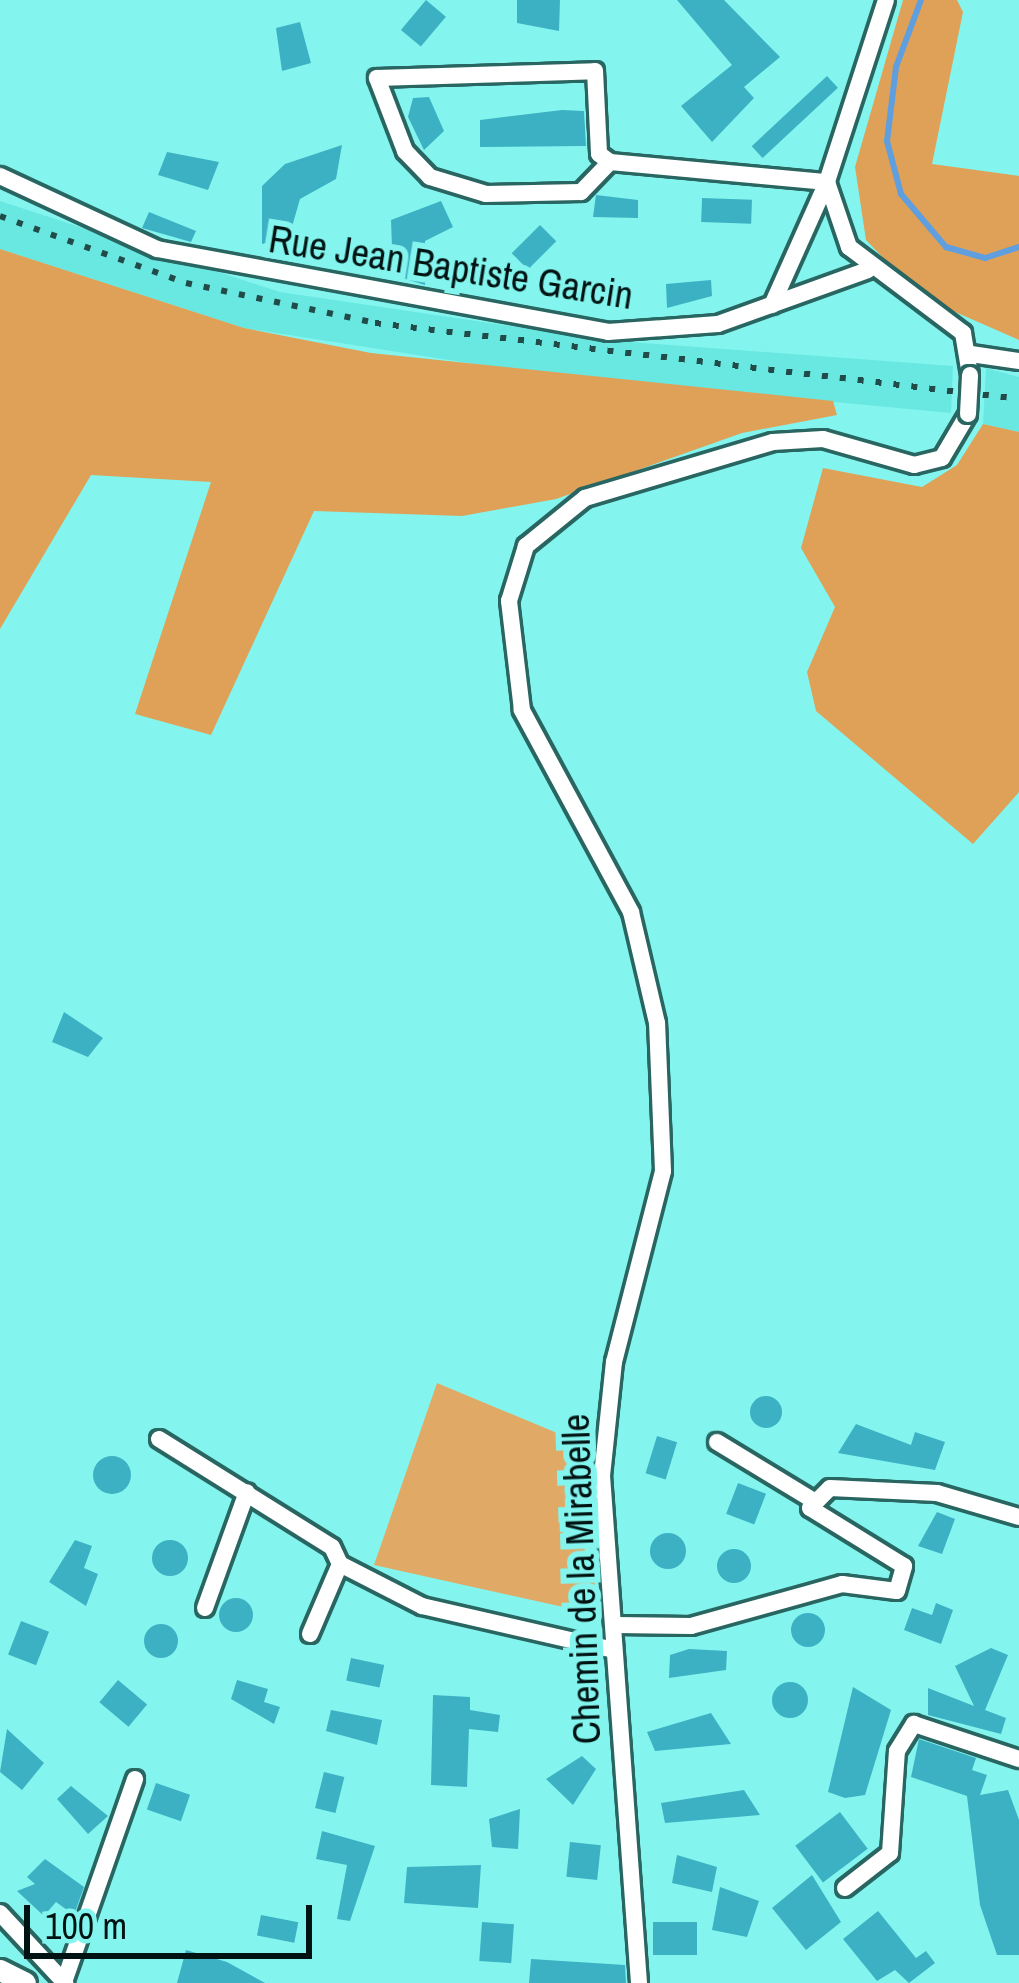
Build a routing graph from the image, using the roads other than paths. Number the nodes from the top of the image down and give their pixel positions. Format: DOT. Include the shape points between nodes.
graph roads {
  1 [pos="886,0"];
  2 [pos="610,162"];
  3 [pos="0,176"];
  4 [pos="826,182"];
  5 [pos="868,270"];
  6 [pos="772,305"];
  7 [pos="971,355"];
  8 [pos="1019,362"];
  9 [pos="159,1439"];
  10 [pos="717,1442"];
  11 [pos="247,1492"];
  12 [pos="809,1498"];
  13 [pos="1019,1517"];
  14 [pos="340,1564"];
  15 [pos="205,1608"];
  16 [pos="616,1625"];
  17 [pos="310,1634"];
  18 [pos="614,1650"];
  19 [pos="1019,1759"];
  20 [pos="135,1779"];
  21 [pos="845,1888"];
  22 [pos="0,1913"];
  23 [pos="0,1970"];
  24 [pos="64,1982"];
  25 [pos="25,1983"];
  26 [pos="639,1983"];
  1 -- 4 [label="street"];
  2 -- 2 [label="street" via="599,154 595,71 377,78 405,151 430,177 486,194 580,192"];
  2 -- 4 [label="street"];
  3 -- 6 [label="street, Rue Jean Baptiste Garcin" via="157,249 482,314 647,330"];
  4 -- 5 [label="street"];
  4 -- 6 [label="street"];
  5 -- 6 [label="street, Rue Jean Baptiste Garcin"];
  5 -- 7 [label="street" via="963,333"];
  7 -- 8 [label="street"];
  7 -- 16 [label="street, Chemin de la Mirabelle, bridge" via="968,414 943,458 914,465 806,440 623,484 556,514 518,569 507,637 522,710 631,912 657,1023 663,1171 605,1411"];
  9 -- 11 [label="street"];
  10 -- 12 [label="street"];
  11 -- 14 [label="street" via="332,1547"];
  11 -- 15 [label="street"];
  12 -- 13 [label="street" via="830,1487 917,1491"];
  12 -- 16 [label="street" via="821,1523 904,1566 897,1591 842,1584 692,1626"];
  14 -- 17 [label="street"];
  14 -- 18 [label="street" via="422,1606"];
  16 -- 18 [label="street, Chemin de la Mirabelle"];
  18 -- 26 [label="street, Chemin de la Mirabelle"];
  19 -- 21 [label="street" via="914,1724 897,1751 890,1852"];
  20 -- 24 [label="street"];
  22 -- 24 [label="street"];
  23 -- 25 [label="street"];
}
